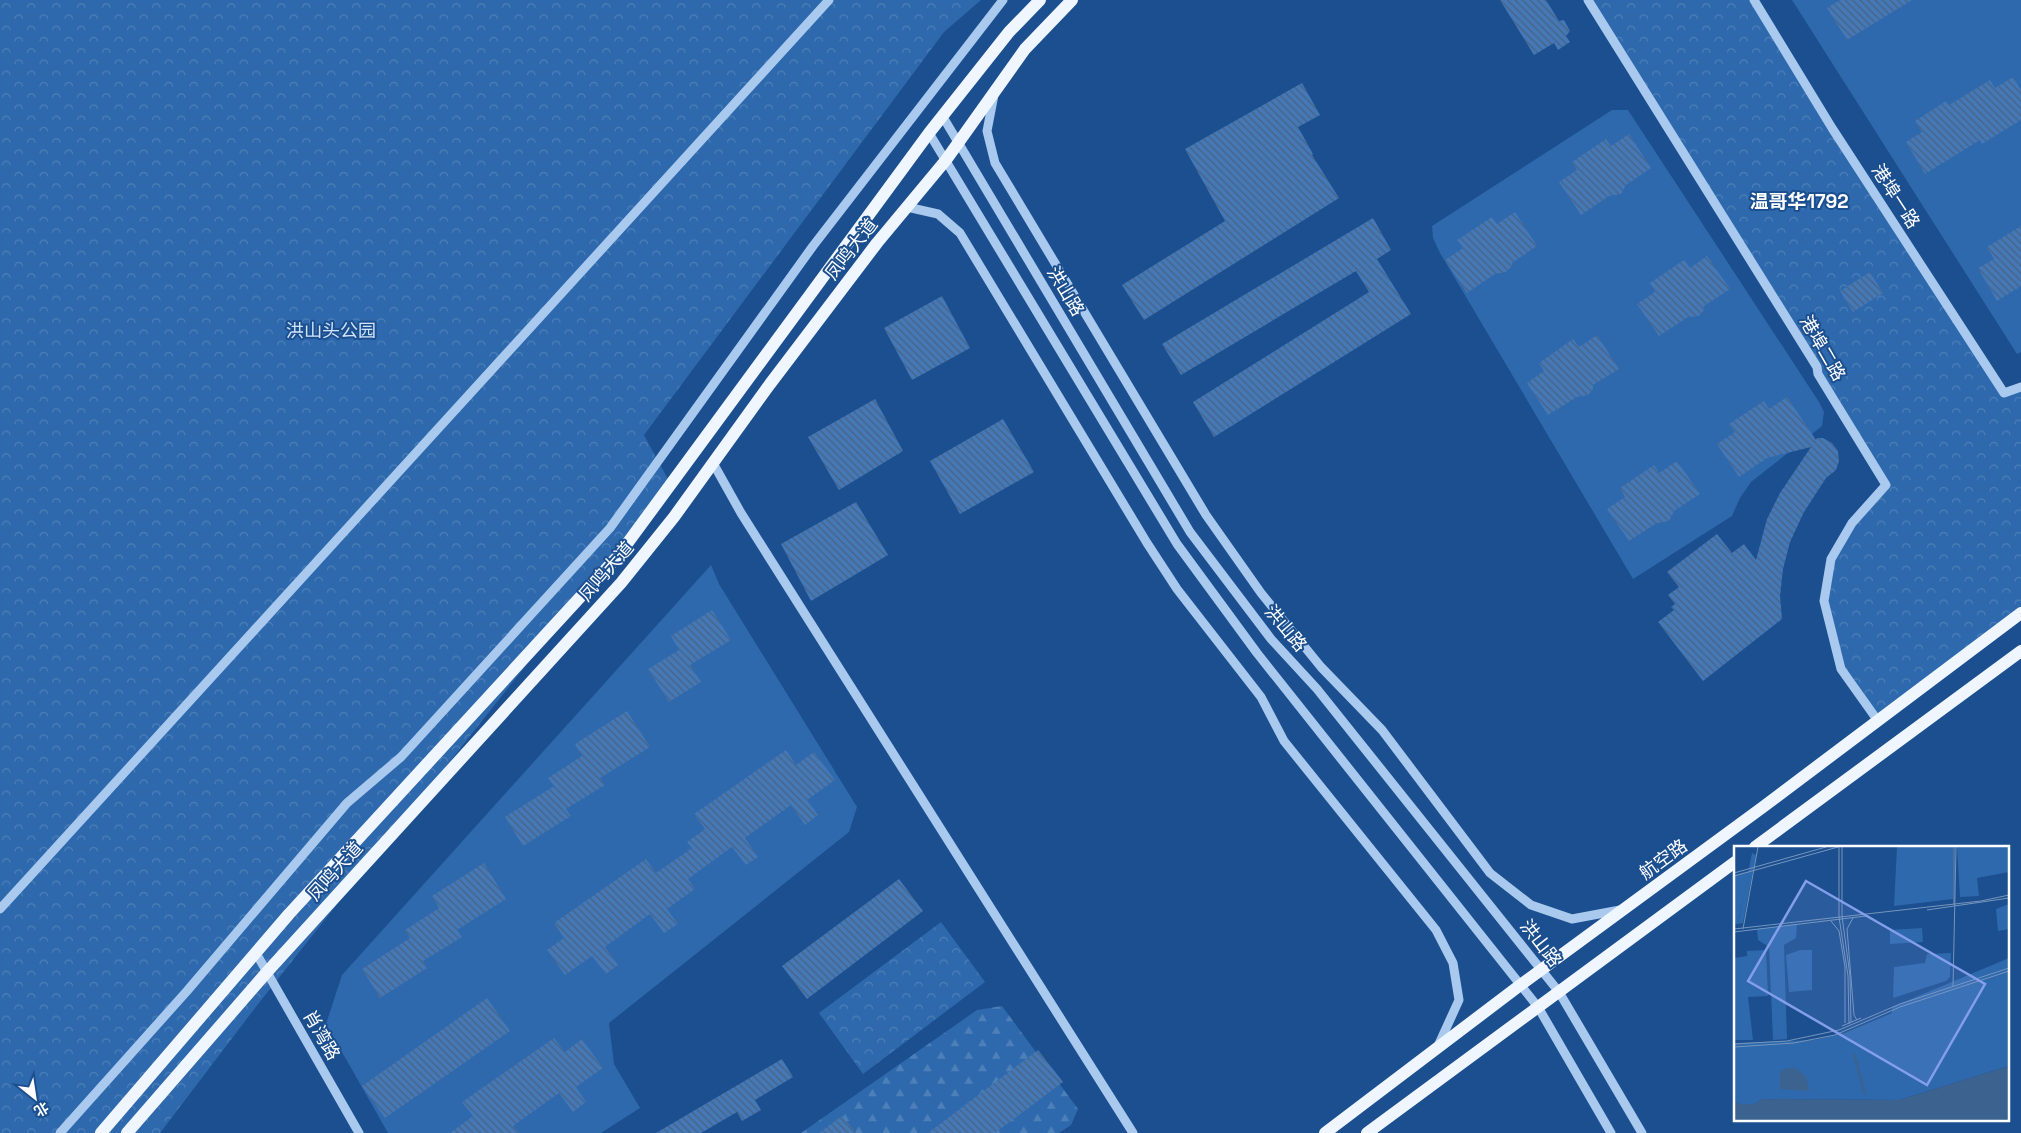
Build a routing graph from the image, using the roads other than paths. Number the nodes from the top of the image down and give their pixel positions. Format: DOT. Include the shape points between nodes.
graph roads {
  1 [pos="829,0"];
  2 [pos="1003,0"];
  3 [pos="1040,0"];
  4 [pos="1072,0"];
  5 [pos="1588,0"];
  6 [pos="1754,0"];
  7 [pos="996,89"];
  8 [pos="942,117"];
  9 [pos="930,133"];
  10 [pos="958,141"];
  11 [pos="946,160"];
  12 [pos="907,207"];
  13 [pos="2021,387"];
  14 [pos="713,463"];
  15 [pos="2021,613"];
  16 [pos="2021,651"];
  17 [pos="1878,721"];
  18 [pos="1756,846"];
  19 [pos="1734,863"];
  20 [pos="0,909"];
  21 [pos="1623,910"];
  22 [pos="256,953"];
  23 [pos="1542,969"];
  24 [pos="267,972"];
  25 [pos="1519,986"];
  26 [pos="1559,992"];
  27 [pos="1538,1007"];
  28 [pos="1437,1048"];
  29 [pos="60,1133"];
  30 [pos="101,1133"];
  31 [pos="128,1133"];
  32 [pos="359,1133"];
  33 [pos="1133,1133"];
  34 [pos="1325,1133"];
  35 [pos="1367,1133"];
  36 [pos="1611,1133"];
  37 [pos="1642,1133"];
  1 -- 20 [label="street"];
  2 -- 29 [label="street" via="814,246 610,528 401,757 347,802 187,991"];
  3 -- 8 [label="main road, 凤鸣大道" via="1009,32"];
  4 -- 7 [label="main road, 凤鸣大道" via="1025,49"];
  5 -- 17 [label="street, 港埠二路" via="1817,367 1818,374 1886,485 1852,523 1831,560 1824,601 1841,669"];
  6 -- 13 [label="street, 港埠一路" via="1832,128 2004,393"];
  7 -- 10 [label="main road, 凤鸣大道"];
  7 -- 21 [label="street" via="987,131 995,163 1206,515 1261,593 1321,666 1382,730 1490,873 1532,906 1572,919"];
  8 -- 9 [label="main road, 凤鸣大道"];
  8 -- 10 [label="street, 洪山路"];
  9 -- 11 [label="street, 洪山路"];
  9 -- 22 [label="main road, 凤鸣大道" via="618,556"];
  10 -- 11 [label="main road, 凤鸣大道"];
  10 -- 23 [label="street, 洪山路" via="1190,532 1272,639 1317,689"];
  11 -- 12 [label="main road, 凤鸣大道"];
  11 -- 25 [label="street, 洪山路" via="1177,544 1257,653"];
  12 -- 14 [label="main road, 凤鸣大道"];
  12 -- 28 [label="street" via="938,214 960,233 1177,589 1261,697 1284,742 1436,930 1453,963 1459,1000"];
  14 -- 24 [label="main road, 凤鸣大道" via="621,583"];
  14 -- 33 [label="street" via="740,513"];
  15 -- 17 [label="main road, 航空路"];
  16 -- 18 [label="main road"];
  17 -- 21 [label="main road, 航空路"];
  19 -- 26 [label="main road"];
  21 -- 23 [label="main road, 航空路"];
  22 -- 24 [label="street, 肖湾路"];
  22 -- 30 [label="main road, 凤鸣大道"];
  23 -- 25 [label="main road, 航空路"];
  23 -- 26 [label="street, 洪山路"];
  24 -- 31 [label="main road, 凤鸣大道"];
  24 -- 32 [label="street, 肖湾路"];
  25 -- 27 [label="street, 洪山路"];
  25 -- 28 [label="main road, 航空路"];
  26 -- 27 [label="main road"];
  26 -- 37 [label="street, 洪山路"];
  27 -- 35 [label="main road"];
  27 -- 36 [label="street, 洪山路"];
  28 -- 34 [label="main road, 航空路"];
}
